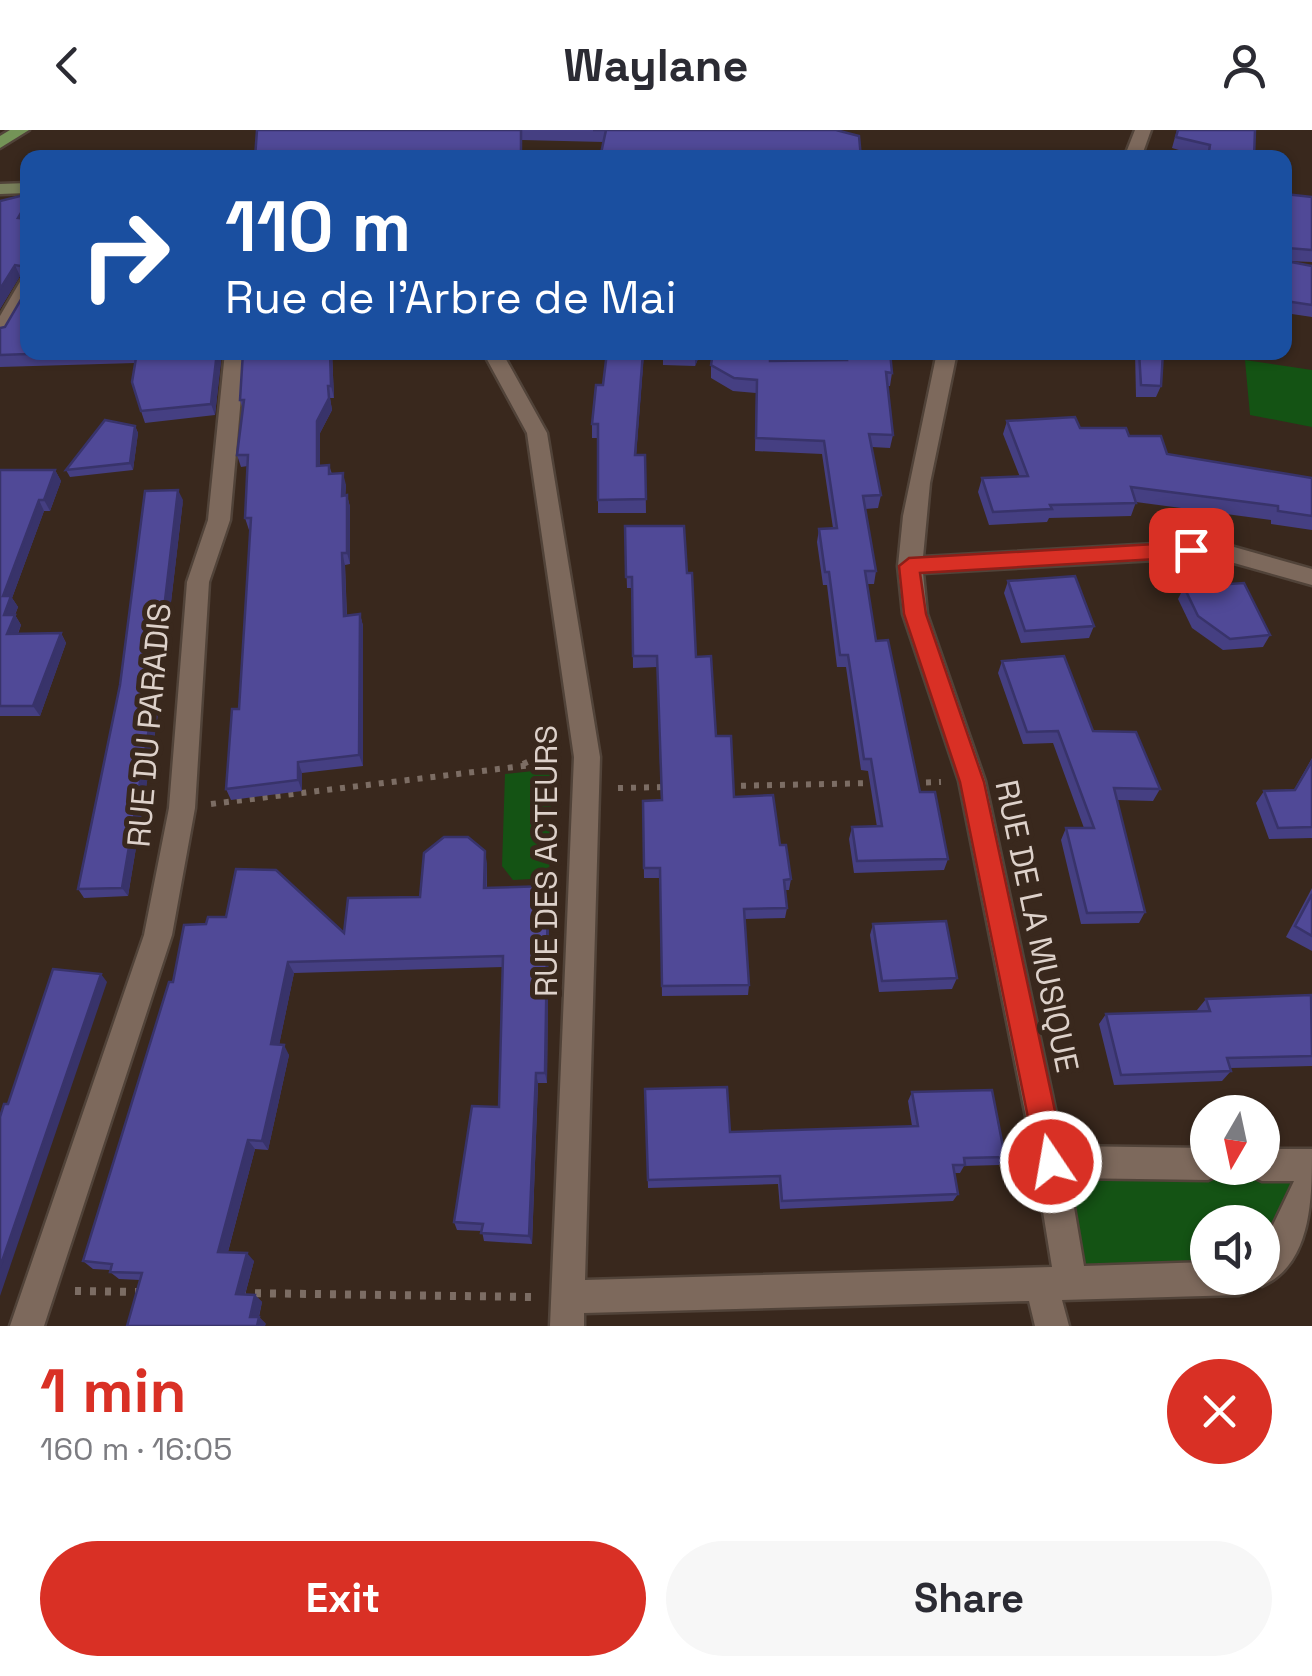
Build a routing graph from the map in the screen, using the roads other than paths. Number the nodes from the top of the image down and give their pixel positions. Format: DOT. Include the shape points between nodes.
graph roads {
  1 [pos="20,130"];
  2 [pos="0,143"];
  3 [pos="20,298"];
  4 [pos="0,333"];
  5 [pos="234,360"];
  6 [pos="497,360"];
  7 [pos="945,360"];
  8 [pos="909,566"];
  9 [pos="1312,577"];
  10 [pos="1051,1162"];
  11 [pos="1190,1164"];
  12 [pos="1280,1165"];
  13 [pos="1312,1165"];
  14 [pos="1312,1176"];
  15 [pos="1280,1254"];
  16 [pos="1190,1280"];
  17 [pos="1056,1285"];
  18 [pos="568,1312"];
  19 [pos="27,1326"];
  20 [pos="1052,1326"];
  1 -- 2 [label="main road"];
  3 -- 4 [label="street"];
  5 -- 19 [label="street, RUE DU PARADIS" via="220,520 198,582 182,808 158,935"];
  6 -- 18 [label="street, RUE DES ACTEURS" via="538,433 588,789"];
  7 -- 8 [label="street, RUE DE LA MUSIQUE"];
  8 -- 9 [label="street" via="1191,550 1228,553"];
  8 -- 10 [label="street, RUE DE LA MUSIQUE" via="915,614 972,782"];
  10 -- 11 [label="street"];
  10 -- 17 [label="street, RUE DE LA MUSIQUE"];
  12 -- 13 [label="street"];
  14 -- 15 [label="street"];
  16 -- 17 [label="street"];
  17 -- 18 [label="street"];
  17 -- 20 [label="street, RUE DE LA MUSIQUE"];
}
